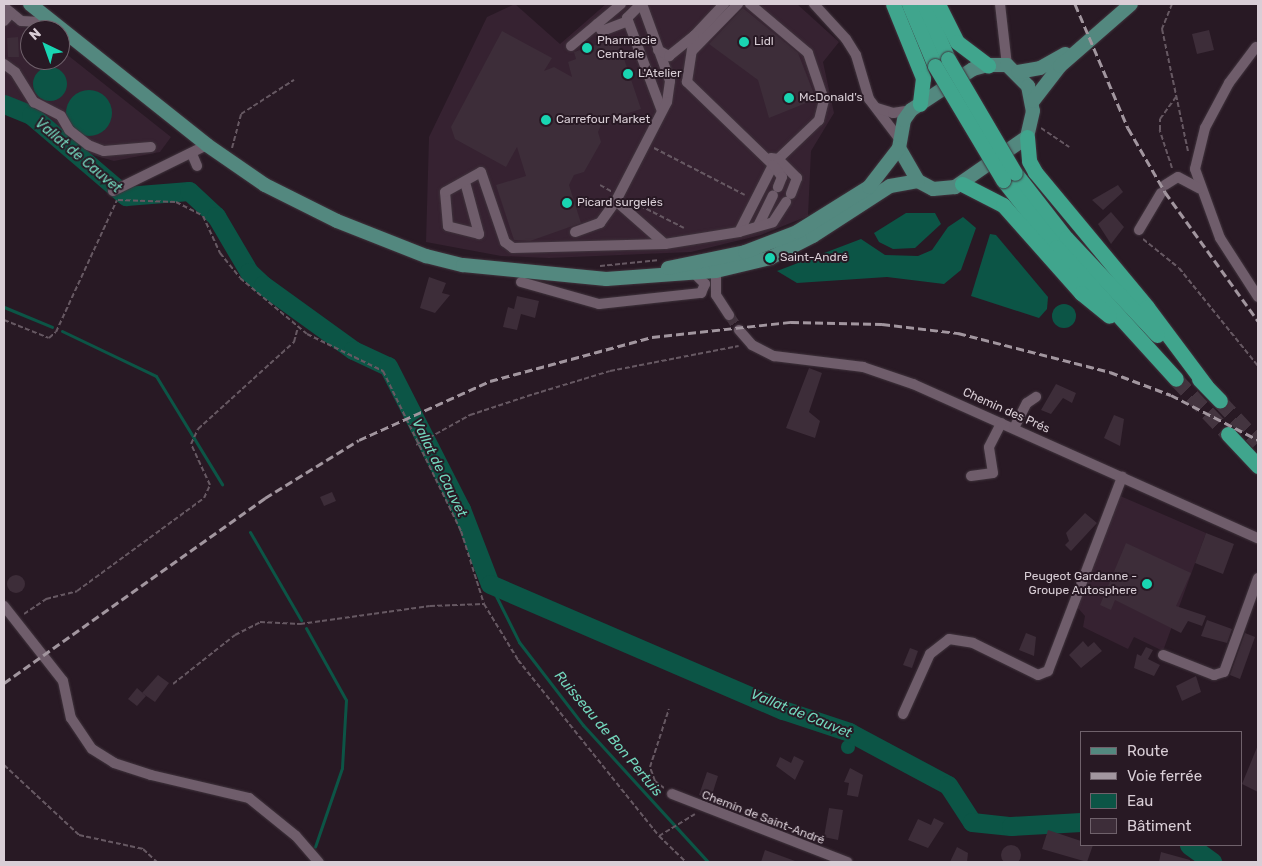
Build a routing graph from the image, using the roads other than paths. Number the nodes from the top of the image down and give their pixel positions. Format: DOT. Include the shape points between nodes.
graph roads {
  1 [pos="30,4"];
  2 [pos="621,4"];
  3 [pos="642,4"];
  4 [pos="724,4"];
  5 [pos="738,4"];
  6 [pos="750,4"];
  7 [pos="814,4"];
  8 [pos="893,4"];
  9 [pos="909,4"];
  10 [pos="924,4"];
  11 [pos="938,4"];
  12 [pos="1000,4"];
  13 [pos="1131,4"];
  14 [pos="7,10"];
  15 [pos="20,20"];
  16 [pos="50,20"];
  17 [pos="4,21"];
  18 [pos="628,21"];
  19 [pos="597,24"];
  20 [pos="1105,27"];
  21 [pos="70,36"];
  22 [pos="694,36"];
  23 [pos="572,46"];
  24 [pos="1256,47"];
  25 [pos="658,50"];
  26 [pos="692,51"];
  27 [pos="941,62"];
  28 [pos="4,64"];
  29 [pos="988,65"];
  30 [pos="1013,69"];
  31 [pos="1033,101"];
  32 [pos="874,106"];
  33 [pos="915,107"];
  34 [pos="662,111"];
  35 [pos="1029,131"];
  36 [pos="899,142"];
  37 [pos="207,145"];
  38 [pos="151,147"];
  39 [pos="192,154"];
  40 [pos="774,161"];
  41 [pos="197,166"];
  42 [pos="1009,177"];
  43 [pos="918,181"];
  44 [pos="465,182"];
  45 [pos="962,184"];
  46 [pos="117,188"];
  47 [pos="1199,188"];
  48 [pos="617,198"];
  49 [pos="758,226"];
  50 [pos="1139,230"];
  51 [pos="575,232"];
  52 [pos="739,232"];
  53 [pos="665,244"];
  54 [pos="716,271"];
  55 [pos="537,274"];
  56 [pos="695,274"];
  57 [pos="521,282"];
  58 [pos="1258,297"];
  59 [pos="729,316"];
  60 [pos="739,330"];
  61 [pos="1149,349"];
  62 [pos="1176,378"];
  63 [pos="1206,386"];
  64 [pos="1036,397"];
  65 [pos="1220,401"];
  66 [pos="1001,423"];
  67 [pos="1014,428"];
  68 [pos="1228,434"];
  69 [pos="1258,466"];
  70 [pos="971,476"];
  71 [pos="1122,477"];
  72 [pos="1258,538"];
  73 [pos="1258,578"];
  74 [pos="4,606"];
  75 [pos="1163,655"];
  76 [pos="903,714"];
  77 [pos="672,794"];
  78 [pos="319,862"];
  79 [pos="847,862"];
  1 -- 16 [label="main road"];
  2 -- 19 [label="street"];
  3 -- 18 [label="street"];
  3 -- 25 [label="street"];
  4 -- 22 [label="street"];
  5 -- 26 [label="street"];
  6 -- 40 [label="street" via="808,53 824,100 819,120"];
  7 -- 32 [label="street" via="856,55"];
  8 -- 33 [label="highway" via="923,78"];
  9 -- 27 [label="highway"];
  10 -- 27 [label="highway"];
  11 -- 29 [label="highway" via="957,42"];
  12 -- 30 [label="street"];
  13 -- 20 [label="main road"];
  14 -- 15 [label="street"];
  14 -- 17 [label="street"];
  18 -- 19 [label="street" via="602,31"];
  18 -- 34 [label="street"];
  19 -- 23 [label="street"];
  20 -- 30 [label="main road" via="1050,63"];
  20 -- 31 [label="main road" via="1060,66"];
  21 -- 37 [label="main road"];
  22 -- 25 [label="street" via="669,56"];
  22 -- 26 [label="street"];
  24 -- 47 [label="street" via="1224,90 1201,138 1195,162"];
  25 -- 34 [label="street" via="670,81"];
  26 -- 40 [label="street" via="687,82"];
  27 -- 42 [label="highway, bridge"];
  28 -- 38 [label="street" via="15,72 34,102 61,116 69,130 88,145 104,151"];
  29 -- 30 [label="main road"];
  29 -- 33 [label="main road" via="973,68"];
  30 -- 31 [label="main road"];
  31 -- 35 [label="main road"];
  32 -- 33 [label="street" via="893,113"];
  32 -- 36 [label="street"];
  33 -- 36 [label="main road"];
  34 -- 48 [label="street"];
  35 -- 45 [label="main road"];
  35 -- 63 [label="highway" via="1029,161 1040,179 1147,307"];
  36 -- 43 [label="main road"];
  36 -- 55 [label="main road" via="869,187 770,244 680,267"];
  37 -- 39 [label="street"];
  37 -- 55 [label="main road" via="290,200 426,256"];
  39 -- 41 [label="street"];
  39 -- 46 [label="street"];
  40 -- 49 [label="street" via="782,177"];
  40 -- 49 [label="street" via="797,178 773,222"];
  40 -- 52 [label="street"];
  42 -- 61 [label="highway" via="1056,247"];
  42 -- 63 [label="highway"];
  43 -- 45 [label="main road" via="941,190"];
  43 -- 54 [label="main road" via="890,186 813,236 770,258"];
  44 -- 44 [label="street" via="474,217 479,234 448,226 445,192"];
  44 -- 53 [label="street" via="481,172 505,242 513,248"];
  45 -- 61 [label="highway" via="1003,205 1081,293"];
  47 -- 50 [label="street" via="1166,185"];
  47 -- 58 [label="street" via="1223,244"];
  48 -- 51 [label="street" via="600,223"];
  48 -- 53 [label="street"];
  49 -- 52 [label="street"];
  52 -- 53 [label="street"];
  54 -- 56 [label="main road"];
  54 -- 59 [label="street" via="716,295"];
  55 -- 56 [label="main road" via="606,279"];
  56 -- 57 [label="street" via="705,284 701,293 599,304"];
  60 -- 66 [label="street, Chemin des Prés" via="747,340 774,356 885,373"];
  61 -- 62 [label="highway"];
  63 -- 65 [label="highway"];
  64 -- 67 [label="street" via="1027,403"];
  66 -- 67 [label="street, Chemin des Prés"];
  66 -- 70 [label="street" via="989,447 993,472"];
  67 -- 71 [label="street, Chemin des Prés"];
  68 -- 69 [label="highway"];
  71 -- 72 [label="street, Chemin des Prés"];
  71 -- 76 [label="street" via="1048,671 1038,675 973,642 949,639 930,654"];
  73 -- 75 [label="street" via="1224,672 1214,675"];
  74 -- 78 [label="street" via="63,681 71,718 92,749 114,763 151,775 249,798 296,836"];
  77 -- 79 [label="street, Chemin de Saint-André"];
}
